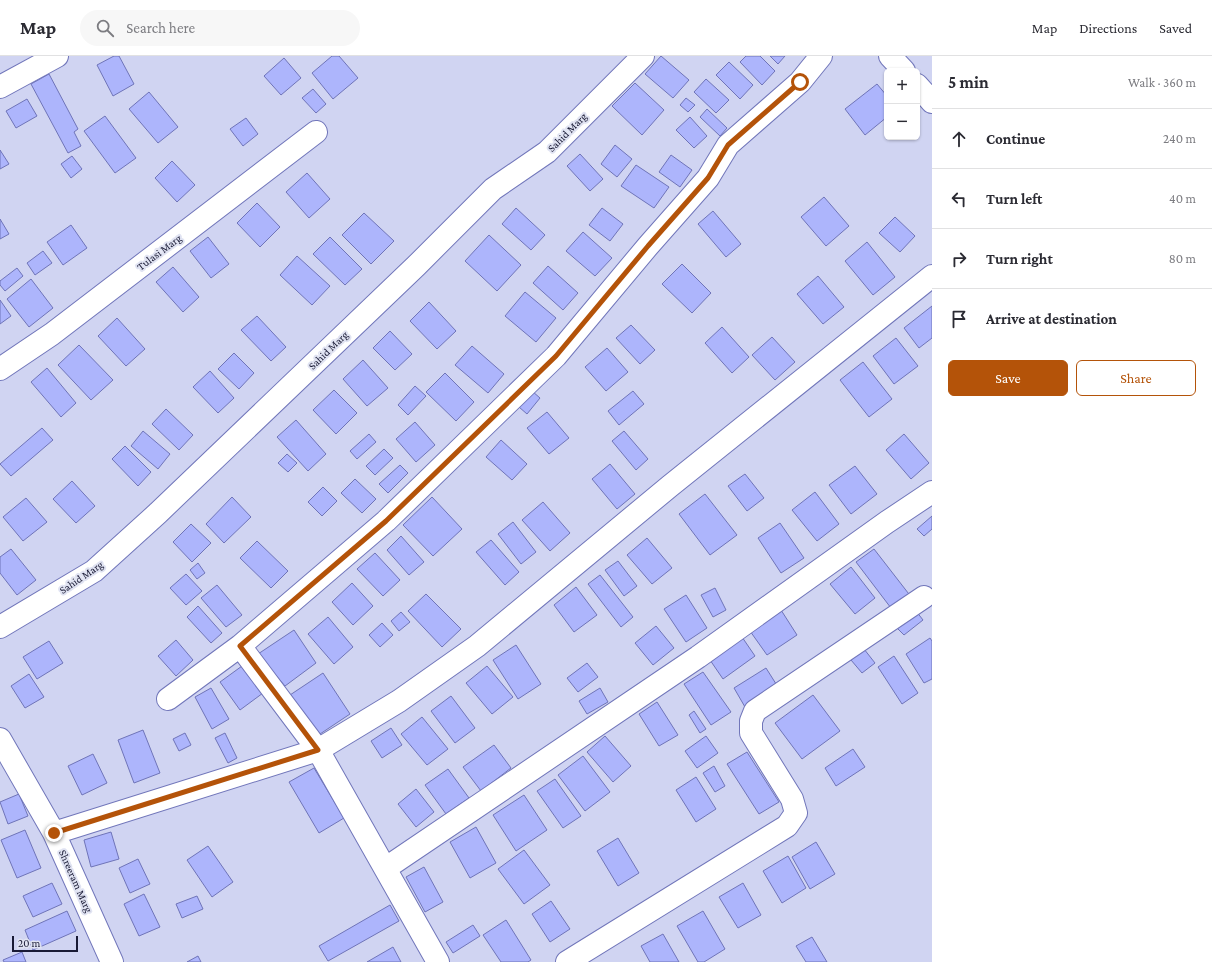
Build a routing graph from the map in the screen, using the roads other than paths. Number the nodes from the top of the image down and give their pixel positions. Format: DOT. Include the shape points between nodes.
graph roads {
  1 [pos="56,56"];
  2 [pos="643,56"];
  3 [pos="821,56"];
  4 [pos="890,56"];
  5 [pos="901,68"];
  6 [pos="0,87"];
  7 [pos="920,88"];
  8 [pos="932,102"];
  9 [pos="316,132"];
  10 [pos="932,276"];
  11 [pos="0,369"];
  12 [pos="932,492"];
  13 [pos="924,597"];
  14 [pos="0,627"];
  15 [pos="240,646"];
  16 [pos="168,699"];
  17 [pos="0,739"];
  18 [pos="318,750"];
  19 [pos="54,833"];
  20 [pos="386,868"];
  21 [pos="112,962"];
  22 [pos="438,962"];
  23 [pos="567,962"];
  1 -- 6 [label="street"];
  2 -- 14 [label="street, Sahid Marg" via="547,152 493,189 164,507 94,570"];
  3 -- 15 [label="street" via="800,82 728,145 708,178 556,356 386,521"];
  4 -- 5 [label="street"];
  7 -- 8 [label="street"];
  9 -- 11 [label="street, Tulasi Marg" via="52,334"];
  10 -- 18 [label="street" via="670,486 477,646 399,701"];
  12 -- 20 [label="street" via="698,657"];
  13 -- 23 [label="street" via="755,711 750,721 750,733 792,799 796,813 787,826"];
  15 -- 16 [label="street"];
  15 -- 18 [label="street"];
  17 -- 19 [label="street, Shreeram Marg"];
  18 -- 19 [label="street"];
  18 -- 20 [label="street"];
  19 -- 21 [label="street, Shreeram Marg"];
  20 -- 22 [label="street"];
}
